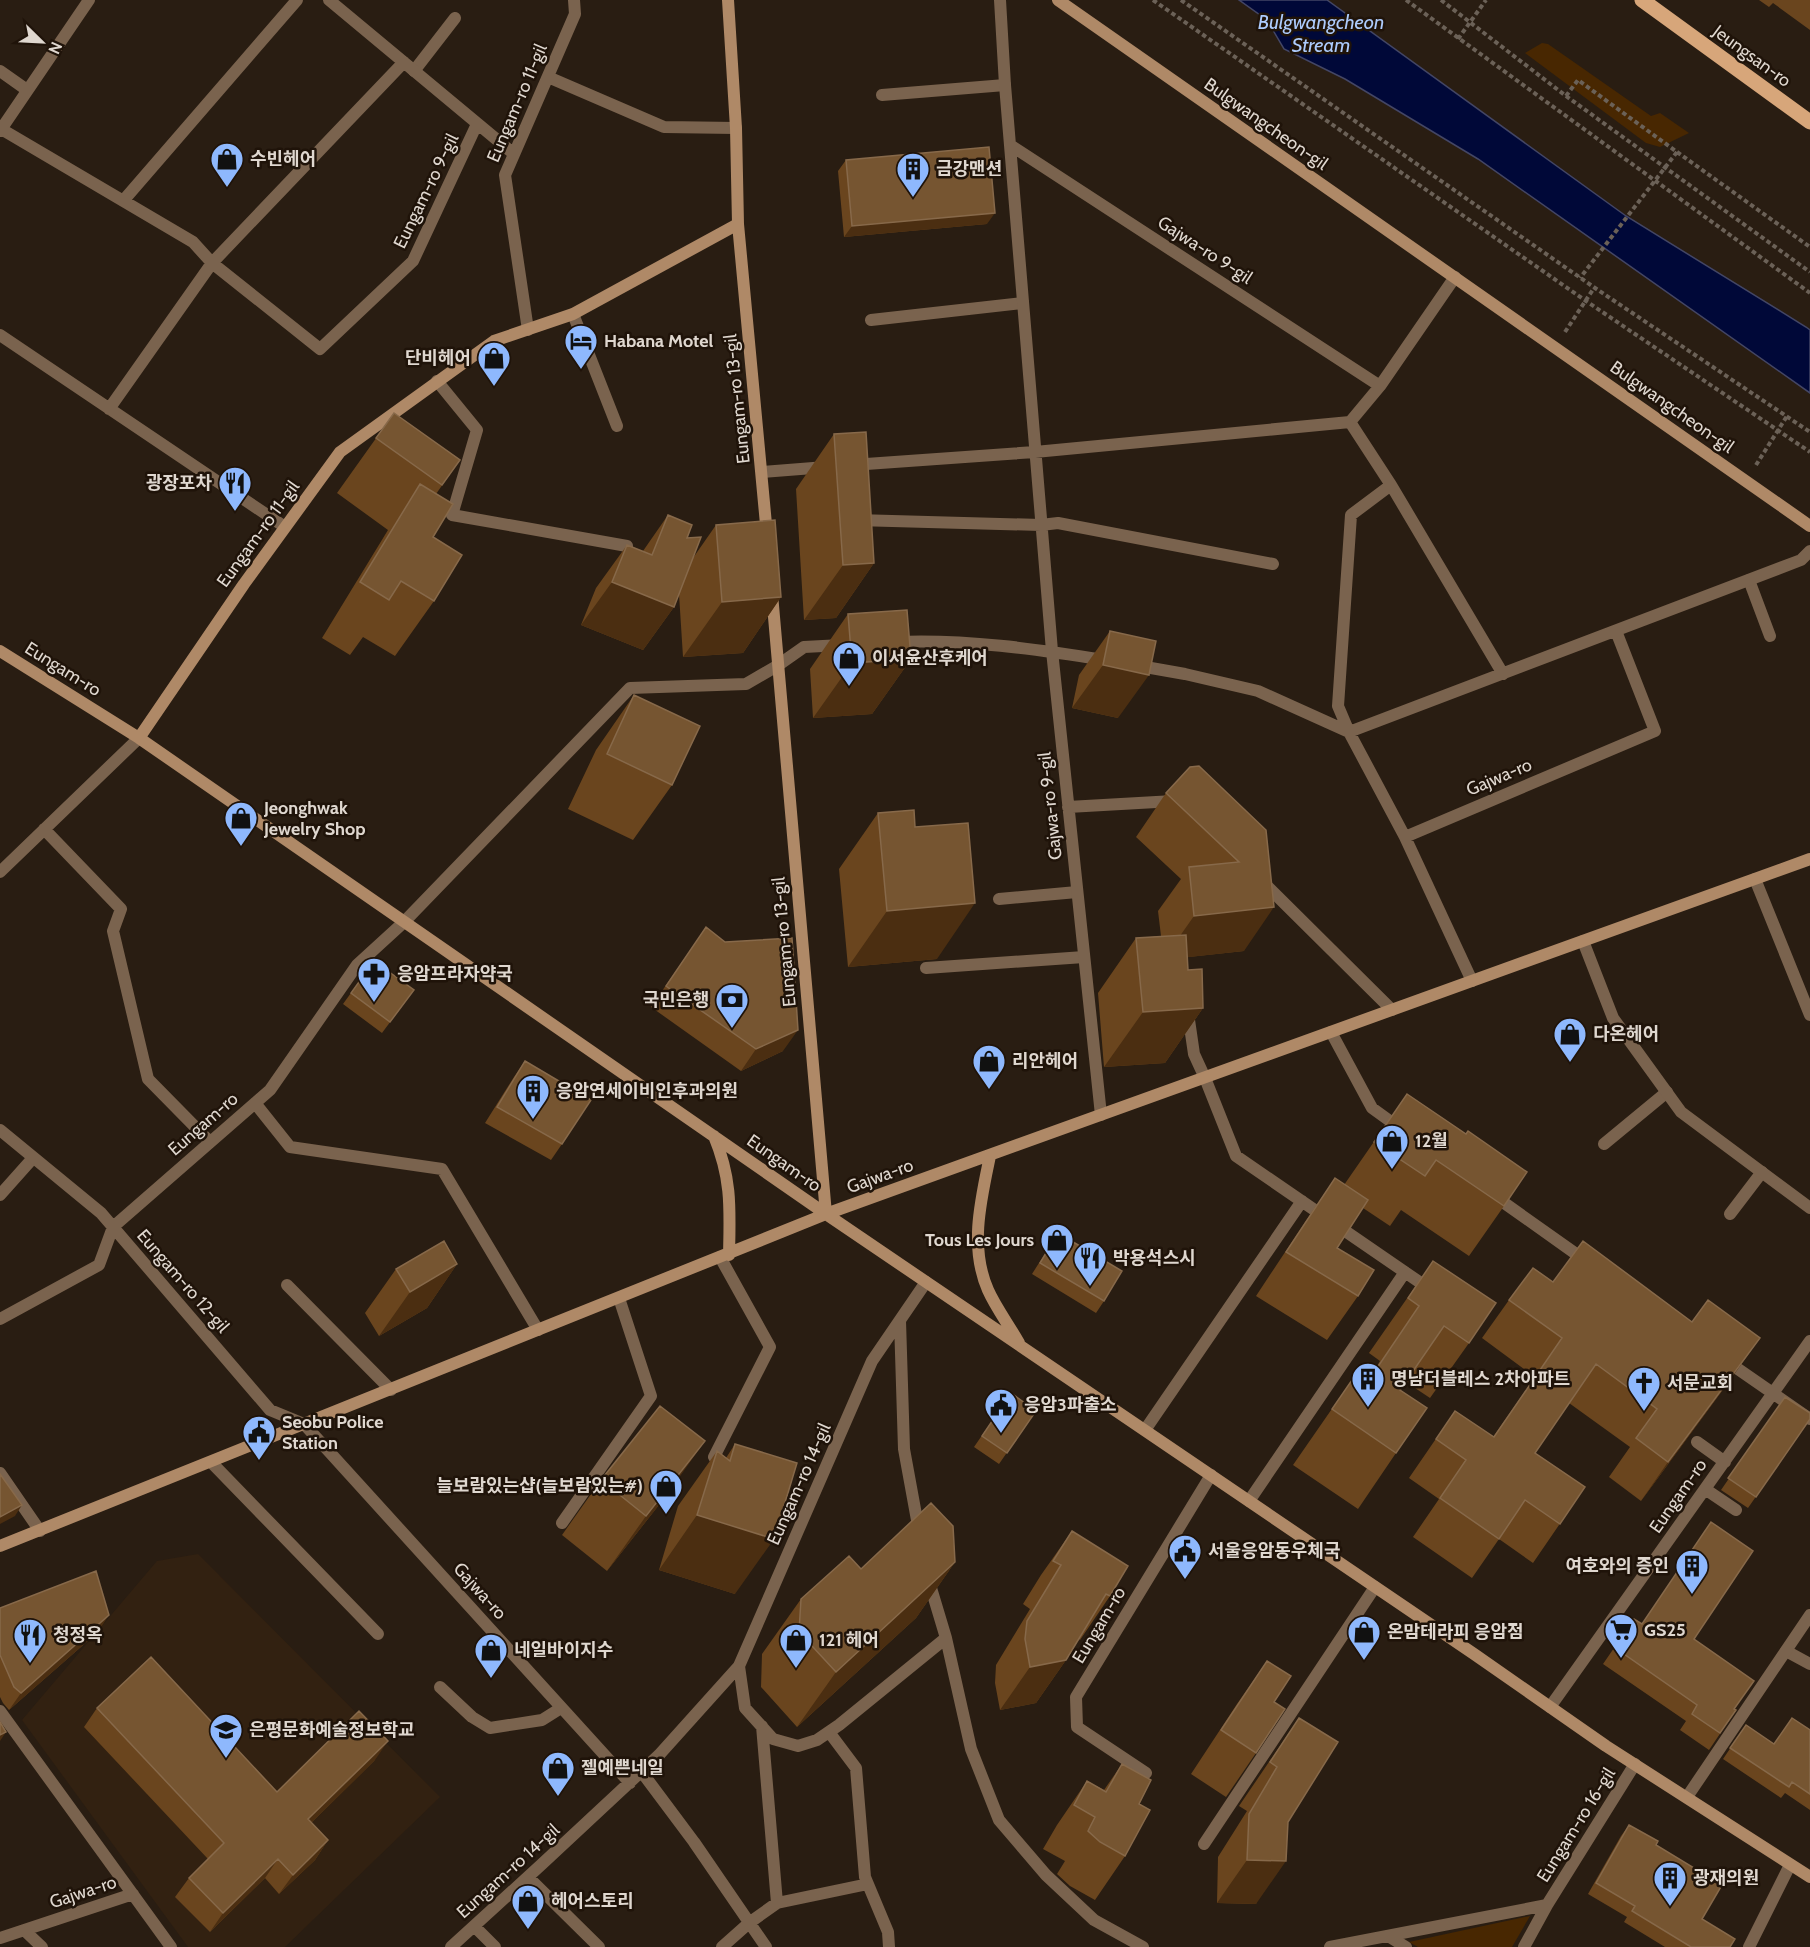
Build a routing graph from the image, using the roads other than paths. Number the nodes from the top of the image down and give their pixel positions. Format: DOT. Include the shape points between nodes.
graph roads {
  1 [pos="89,0"];
  2 [pos="297,0"];
  3 [pos="329,0"];
  4 [pos="574,0"];
  5 [pos="728,0"];
  6 [pos="1000,0"];
  7 [pos="1058,0"];
  8 [pos="1642,0"];
  9 [pos="455,18"];
  10 [pos="404,62"];
  11 [pos="0,71"];
  12 [pos="414,71"];
  13 [pos="548,77"];
  14 [pos="1005,85"];
  15 [pos="27,90"];
  16 [pos="882,95"];
  17 [pos="1810,122"];
  18 [pos="477,124"];
  19 [pos="736,128"];
  20 [pos="1,130"];
  21 [pos="1010,146"];
  22 [pos="514,154"];
  23 [pos="123,201"];
  24 [pos="738,224"];
  25 [pos="212,263"];
  26 [pos="1455,277"];
  27 [pos="1023,303"];
  28 [pos="573,314"];
  29 [pos="871,320"];
  30 [pos="528,330"];
  31 [pos="0,335"];
  32 [pos="437,381"];
  33 [pos="1380,386"];
  34 [pos="109,408"];
  35 [pos="1350,422"];
  36 [pos="616,426"];
  37 [pos="1035,452"];
  38 [pos="762,472"];
  39 [pos="1391,485"];
  40 [pos="854,509"];
  41 [pos="1041,525"];
  42 [pos="1810,526"];
  43 [pos="285,527"];
  44 [pos="627,546"];
  45 [pos="1810,550"];
  46 [pos="769,552"];
  47 [pos="1273,564"];
  48 [pos="1749,580"];
  49 [pos="771,586"];
  50 [pos="1616,631"];
  51 [pos="1770,636"];
  52 [pos="887,643"];
  53 [pos="852,645"];
  54 [pos="0,651"];
  55 [pos="1052,651"];
  56 [pos="777,666"];
  57 [pos="1503,674"];
  58 [pos="1349,732"];
  59 [pos="139,738"];
  60 [pos="1068,807"];
  61 [pos="1189,809"];
  62 [pos="45,829"];
  63 [pos="1405,837"];
  64 [pos="1810,859"];
  65 [pos="1248,868"];
  66 [pos="0,872"];
  67 [pos="1755,879"];
  68 [pos="1077,892"];
  69 [pos="999,899"];
  70 [pos="404,922"];
  71 [pos="1583,941"];
  72 [pos="1084,957"];
  73 [pos="926,968"];
  74 [pos="1472,981"];
  75 [pos="1186,1000"];
  76 [pos="1392,1010"];
  77 [pos="1810,1015"];
  78 [pos="1331,1032"];
  79 [pos="1205,1078"];
  80 [pos="1667,1092"];
  81 [pos="255,1103"];
  82 [pos="1101,1115"];
  83 [pos="0,1130"];
  84 [pos="713,1135"];
  85 [pos="1410,1135"];
  86 [pos="210,1142"];
  87 [pos="1604,1144"];
  88 [pos="990,1156"];
  89 [pos="33,1158"];
  90 [pos="1762,1172"];
  91 [pos="1487,1190"];
  92 [pos="0,1195"];
  93 [pos="1302,1201"];
  94 [pos="1810,1208"];
  95 [pos="826,1215"];
  96 [pos="1730,1215"];
  97 [pos="113,1227"];
  98 [pos="725,1256"];
  99 [pos="1592,1265"];
  100 [pos="1405,1272"];
  101 [pos="926,1282"];
  102 [pos="287,1285"];
  103 [pos="619,1298"];
  104 [pos="1444,1299"];
  105 [pos="0,1319"];
  106 [pos="900,1321"];
  107 [pos="538,1330"];
  108 [pos="1810,1341"];
  109 [pos="1021,1346"];
  110 [pos="1716,1354"];
  111 [pos="391,1390"];
  112 [pos="1773,1395"];
  113 [pos="1810,1419"];
  114 [pos="304,1424"];
  115 [pos="1144,1430"];
  116 [pos="1697,1442"];
  117 [pos="714,1457"];
  118 [pos="1725,1461"];
  119 [pos="211,1462"];
  120 [pos="0,1473"];
  121 [pos="1211,1475"];
  122 [pos="1706,1490"];
  123 [pos="1249,1501"];
  124 [pos="1736,1510"];
  125 [pos="562,1523"];
  126 [pos="40,1531"];
  127 [pos="921,1540"];
  128 [pos="0,1546"];
  129 [pos="925,1563"];
  130 [pos="1375,1587"];
  131 [pos="1810,1615"];
  132 [pos="378,1634"];
  133 [pos="946,1638"];
  134 [pos="1786,1651"];
  135 [pos="1810,1664"];
  136 [pos="739,1666"];
  137 [pos="440,1687"];
  138 [pos="1550,1707"];
  139 [pos="561,1708"];
  140 [pos="0,1711"];
  141 [pos="762,1726"];
  142 [pos="829,1732"];
  143 [pos="1635,1764"];
  144 [pos="642,1771"];
  145 [pos="1146,1773"];
  146 [pos="630,1783"];
  147 [pos="1687,1797"];
  148 [pos="1204,1844"];
  149 [pos="1790,1865"];
  150 [pos="528,1877"];
  151 [pos="1810,1877"];
  152 [pos="868,1884"];
  153 [pos="133,1894"];
  154 [pos="777,1904"];
  155 [pos="1547,1905"];
  156 [pos="749,1923"];
  157 [pos="474,1926"];
  158 [pos="24,1930"];
  159 [pos="1388,1936"];
  160 [pos="0,1938"];
  161 [pos="1343,1946"];
  162 [pos="42,1947"];
  163 [pos="171,1947"];
  164 [pos="450,1947"];
  165 [pos="495,1947"];
  166 [pos="599,1947"];
  167 [pos="722,1947"];
  168 [pos="766,1947"];
  169 [pos="889,1947"];
  170 [pos="1143,1947"];
  171 [pos="1330,1947"];
  172 [pos="1406,1947"];
  173 [pos="1524,1947"];
  174 [pos="1749,1947"];
  1 -- 15 [label="street, Eungam-ro 9-gil"];
  2 -- 23 [label="street"];
  3 -- 10 [label="street, Eungam-ro 9-gil"];
  4 -- 13 [label="street, Eungam-ro 11-gil" via="575,14"];
  5 -- 19 [label="main road, Eungam-ro 13-gil"];
  6 -- 14 [label="street, Gajwa-ro 9-gil"];
  7 -- 26 [label="main road, Bulgwangcheon-gil"];
  8 -- 17 [label="main road, Jeungsan-ro"];
  9 -- 12 [label="street"];
  10 -- 12 [label="street, Eungam-ro 9-gil"];
  10 -- 25 [label="street"];
  11 -- 15 [label="street"];
  12 -- 18 [label="street, Eungam-ro 9-gil"];
  13 -- 19 [label="street" via="664,127"];
  13 -- 22 [label="street, Eungam-ro 11-gil"];
  14 -- 16 [label="street"];
  14 -- 21 [label="street, Gajwa-ro 9-gil"];
  15 -- 20 [label="street, Eungam-ro 9-gil"];
  18 -- 22 [label="street, Eungam-ro 9-gil"];
  18 -- 25 [label="street, Eungam-ro 9-gil" via="412,261 320,349"];
  19 -- 24 [label="main road, Eungam-ro 13-gil"];
  20 -- 23 [label="street, Eungam-ro 9-gil"];
  21 -- 27 [label="street, Gajwa-ro 9-gil"];
  21 -- 33 [label="street, Gajwa-ro 9-gil"];
  22 -- 30 [label="street, Eungam-ro 11-gil" via="505,176"];
  23 -- 25 [label="street, Eungam-ro 9-gil" via="193,242"];
  24 -- 28 [label="main road, Eungam-ro 11-gil"];
  24 -- 38 [label="main road, Eungam-ro 13-gil"];
  25 -- 34 [label="street"];
  26 -- 33 [label="street"];
  26 -- 42 [label="main road, Bulgwangcheon-gil"];
  27 -- 29 [label="street"];
  27 -- 37 [label="street, Gajwa-ro 9-gil"];
  28 -- 30 [label="main road, Eungam-ro 11-gil"];
  28 -- 36 [label="street"];
  30 -- 32 [label="main road, Eungam-ro 11-gil" via="494,341"];
  31 -- 34 [label="street"];
  32 -- 43 [label="main road, Eungam-ro 11-gil" via="340,452"];
  32 -- 44 [label="street" via="477,430 452,515"];
  33 -- 35 [label="street"];
  34 -- 43 [label="street"];
  35 -- 37 [label="street"];
  35 -- 39 [label="street"];
  37 -- 38 [label="street" via="850,471"];
  37 -- 41 [label="street, Gajwa-ro 9-gil"];
  38 -- 46 [label="main road, Eungam-ro 13-gil"];
  39 -- 57 [label="street"];
  39 -- 58 [label="street" via="1351,515 1338,706"];
  40 -- 41 [label="street" via="856,520"];
  41 -- 47 [label="street" via="1058,523"];
  41 -- 55 [label="street, Gajwa-ro 9-gil"];
  43 -- 59 [label="main road, Eungam-ro 11-gil"];
  45 -- 48 [label="street" via="1801,560"];
  48 -- 50 [label="street"];
  48 -- 51 [label="street"];
  49 -- 56 [label="main road, Eungam-ro 13-gil"];
  50 -- 57 [label="street"];
  50 -- 63 [label="street, Gajwa-ro" via="1655,730"];
  52 -- 55 [label="street" via="935,640"];
  53 -- 56 [label="street" via="804,647"];
  54 -- 59 [label="main road, Eungam-ro"];
  55 -- 58 [label="street" via="1258,691"];
  55 -- 60 [label="street, Gajwa-ro 9-gil"];
  56 -- 70 [label="street" via="746,684 630,688"];
  56 -- 95 [label="main road, Eungam-ro 13-gil"];
  57 -- 58 [label="street"];
  58 -- 63 [label="street"];
  59 -- 62 [label="street"];
  59 -- 70 [label="main road, Eungam-ro"];
  60 -- 61 [label="street" via="1181,801"];
  60 -- 68 [label="street, Gajwa-ro 9-gil"];
  62 -- 66 [label="street"];
  62 -- 86 [label="street" via="121,909 113,931 148,1079"];
  63 -- 74 [label="street"];
  64 -- 67 [label="main road, Gajwa-ro"];
  65 -- 76 [label="street"];
  67 -- 71 [label="main road, Gajwa-ro"];
  67 -- 77 [label="street"];
  68 -- 69 [label="street"];
  68 -- 72 [label="street, Gajwa-ro 9-gil"];
  70 -- 81 [label="street, Eungam-ro" via="357,965 270,1090"];
  70 -- 84 [label="main road, Eungam-ro"];
  71 -- 74 [label="main road, Gajwa-ro"];
  71 -- 80 [label="street" via="1613,1018"];
  72 -- 73 [label="street"];
  72 -- 82 [label="street, Gajwa-ro 9-gil"];
  74 -- 76 [label="main road, Gajwa-ro"];
  75 -- 79 [label="street" via="1194,1054"];
  76 -- 78 [label="main road, Gajwa-ro"];
  78 -- 79 [label="main road, Gajwa-ro"];
  78 -- 85 [label="street" via="1372,1108"];
  79 -- 82 [label="main road, Gajwa-ro"];
  79 -- 93 [label="street" via="1236,1156"];
  80 -- 87 [label="street"];
  80 -- 90 [label="street" via="1681,1112"];
  81 -- 86 [label="street, Eungam-ro"];
  81 -- 107 [label="street" via="290,1147 442,1169"];
  82 -- 88 [label="main road, Gajwa-ro"];
  83 -- 89 [label="street, Eungam-ro 12-gil"];
  84 -- 95 [label="main road, Eungam-ro"];
  84 -- 98 [label="main road" via="729,1191"];
  86 -- 97 [label="street, Eungam-ro"];
  88 -- 95 [label="main road, Gajwa-ro"];
  88 -- 109 [label="main road" via="980,1209 978,1252 987,1289"];
  89 -- 92 [label="street"];
  89 -- 97 [label="street, Eungam-ro 12-gil"];
  90 -- 94 [label="street"];
  90 -- 96 [label="street"];
  91 -- 99 [label="street"];
  93 -- 100 [label="street"];
  93 -- 115 [label="street"];
  95 -- 98 [label="main road, Gajwa-ro"];
  95 -- 101 [label="main road, Eungam-ro"];
  97 -- 105 [label="street, Eungam-ro" via="99,1265"];
  97 -- 114 [label="street, Eungam-ro 12-gil" via="270,1410"];
  98 -- 103 [label="main road, Gajwa-ro"];
  98 -- 117 [label="street" via="770,1347"];
  100 -- 104 [label="street"];
  100 -- 123 [label="street"];
  101 -- 106 [label="street, Eungam-ro 14-gil"];
  101 -- 109 [label="main road, Eungam-ro"];
  102 -- 111 [label="street"];
  103 -- 107 [label="main road, Gajwa-ro"];
  103 -- 125 [label="street" via="651,1396"];
  106 -- 127 [label="street" via="904,1449"];
  106 -- 136 [label="street, Eungam-ro 14-gil" via="872,1361"];
  107 -- 111 [label="main road, Gajwa-ro"];
  108 -- 112 [label="street, Eungam-ro"];
  109 -- 115 [label="main road, Eungam-ro"];
  110 -- 112 [label="street"];
  111 -- 114 [label="main road, Gajwa-ro"];
  112 -- 113 [label="street"];
  112 -- 118 [label="street, Eungam-ro"];
  114 -- 119 [label="main road, Gajwa-ro"];
  114 -- 139 [label="street, Gajwa-ro"];
  115 -- 121 [label="main road, Eungam-ro"];
  116 -- 118 [label="street"];
  118 -- 122 [label="street, Eungam-ro"];
  119 -- 126 [label="main road, Gajwa-ro"];
  119 -- 132 [label="street"];
  120 -- 126 [label="street"];
  121 -- 123 [label="main road, Eungam-ro"];
  121 -- 145 [label="street, Eungam-ro" via="1076,1697 1077,1727"];
  122 -- 124 [label="street"];
  122 -- 138 [label="street, Eungam-ro"];
  123 -- 130 [label="main road, Eungam-ro"];
  126 -- 128 [label="main road, Gajwa-ro"];
  129 -- 133 [label="street"];
  130 -- 138 [label="main road, Eungam-ro"];
  130 -- 148 [label="street"];
  131 -- 134 [label="street"];
  133 -- 142 [label="street"];
  133 -- 170 [label="street" via="971,1749 999,1820 1046,1875 1094,1920"];
  134 -- 135 [label="street"];
  134 -- 147 [label="street"];
  136 -- 141 [label="street" via="745,1708"];
  136 -- 144 [label="street, Eungam-ro 14-gil"];
  137 -- 139 [label="street" via="490,1728 542,1720"];
  138 -- 143 [label="main road, Eungam-ro"];
  139 -- 146 [label="street, Gajwa-ro"];
  140 -- 153 [label="street, Gajwa-ro"];
  141 -- 142 [label="street" via="773,1739 798,1746"];
  141 -- 154 [label="street"];
  142 -- 152 [label="street" via="856,1768"];
  143 -- 147 [label="main road, Eungam-ro"];
  143 -- 155 [label="street, Eungam-ro 16-gil"];
  144 -- 146 [label="street, Eungam-ro 14-gil"];
  144 -- 156 [label="street"];
  146 -- 150 [label="street, Eungam-ro 14-gil"];
  147 -- 149 [label="main road, Eungam-ro"];
  149 -- 151 [label="main road, Eungam-ro"];
  149 -- 174 [label="street"];
  150 -- 157 [label="street, Eungam-ro 14-gil"];
  150 -- 166 [label="street"];
  152 -- 154 [label="street"];
  152 -- 169 [label="street" via="888,1932"];
  153 -- 158 [label="street, Gajwa-ro"];
  153 -- 163 [label="street"];
  154 -- 156 [label="street"];
  155 -- 159 [label="street, Eungam-ro 16-gil"];
  155 -- 173 [label="street, Eungam-ro 16-gil"];
  156 -- 167 [label="street"];
  156 -- 168 [label="street"];
  157 -- 164 [label="street, Eungam-ro 14-gil"];
  157 -- 165 [label="street"];
  158 -- 160 [label="street, Gajwa-ro"];
  158 -- 162 [label="street"];
  159 -- 161 [label="street, Eungam-ro 16-gil"];
  159 -- 172 [label="street"];
  161 -- 171 [label="street, Eungam-ro 16-gil"];
}
